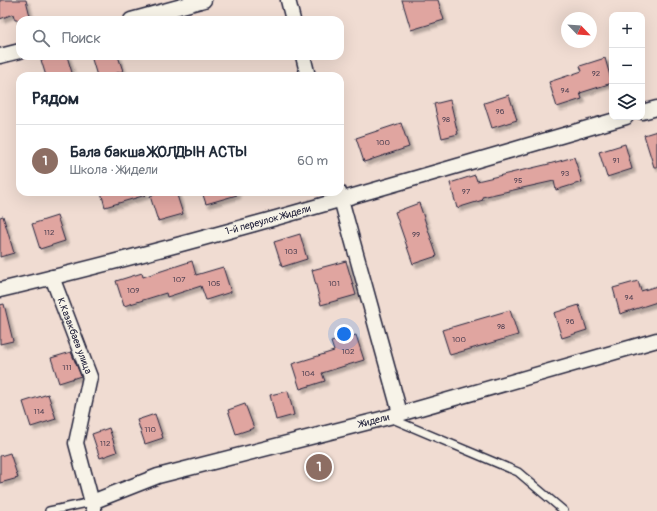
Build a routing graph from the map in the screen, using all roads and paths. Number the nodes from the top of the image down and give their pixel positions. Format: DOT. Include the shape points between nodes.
graph roads {
  1 [pos="204,0"];
  2 [pos="288,0"];
  3 [pos="146,16"];
  4 [pos="292,16"];
  5 [pos="16,52"];
  6 [pos="0,56"];
  7 [pos="304,60"];
  8 [pos="307,72"];
  9 [pos="657,108"];
  10 [pos="645,111"];
  11 [pos="615,120"];
  12 [pos="344,195"];
  13 [pos="340,196"];
  14 [pos="52,278"];
  15 [pos="0,290"];
  16 [pos="657,340"];
  17 [pos="395,415"];
  18 [pos="93,507"];
  19 [pos="49,511"];
  20 [pos="564,511"];
  1 -- 3 [label="street"];
  2 -- 4 [label="street"];
  5 -- 6 [label="street"];
  7 -- 8 [label="street"];
  9 -- 10 [label="street"];
  11 -- 12 [label="street, 1-й переулок Жидели"];
  13 -- 14 [label="street, 1-й переулок Жидели"];
  13 -- 17 [label="street"];
  14 -- 15 [label="street, 1-й переулок Жидели"];
  14 -- 18 [label="street, К.Казакбаев улица" via="90,377 76,443"];
  16 -- 17 [label="street, Жидели"];
  17 -- 18 [label="street, Жидели" via="158,476"];
  17 -- 20 [label="lane" via="518,472"];
  18 -- 19 [label="lane"];
}
